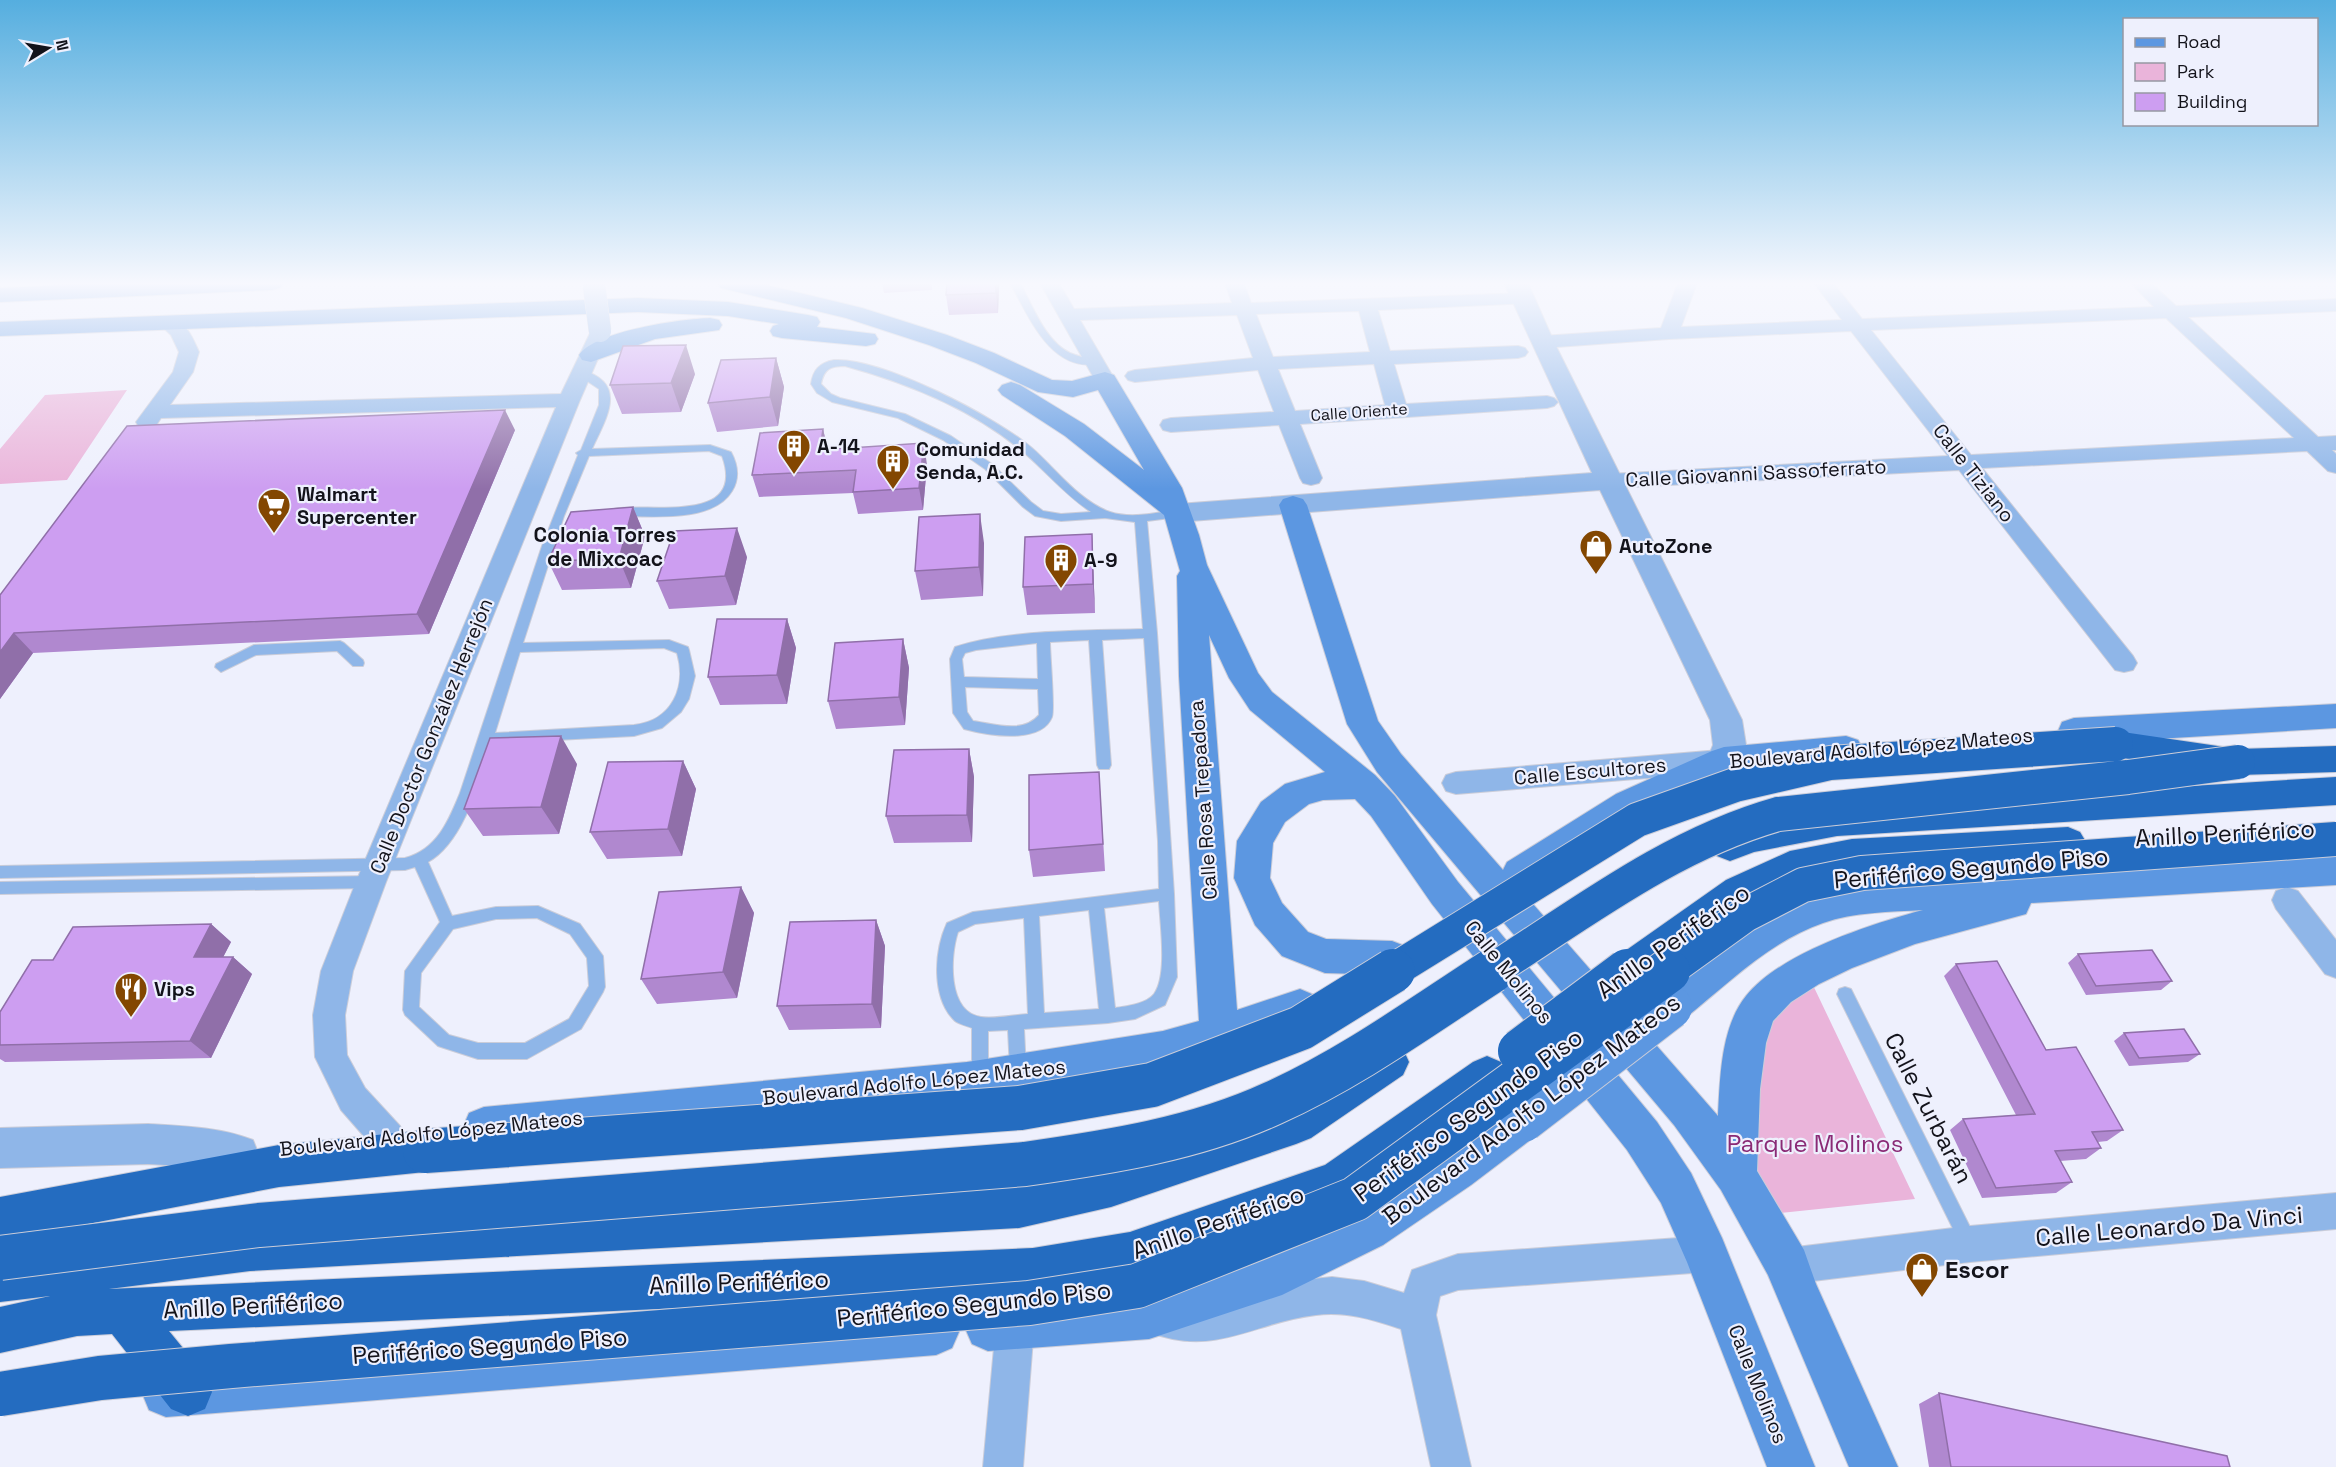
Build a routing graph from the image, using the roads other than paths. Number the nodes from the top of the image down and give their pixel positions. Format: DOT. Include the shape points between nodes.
graph roads {
  1 [pos="189,351"];
  2 [pos="595,351"];
  3 [pos="909,351"];
  4 [pos="967,351"];
  5 [pos="1061,351"];
  6 [pos="1087,351"];
  7 [pos="1262,351"];
  8 [pos="1380,351"];
  9 [pos="1547,351"];
  10 [pos="1877,351"];
  11 [pos="2213,351"];
  12 [pos="1518,352"];
  13 [pos="591,353"];
  14 [pos="1382,357"];
  15 [pos="1266,363"];
  16 [pos="1099,371"];
  17 [pos="1135,376"];
  18 [pos="569,400"];
  19 [pos="1547,402"];
  20 [pos="1397,410"];
  21 [pos="154,412"];
  22 [pos="1287,417"];
  23 [pos="1171,425"];
  24 [pos="133,440"];
  25 [pos="2336,443"];
  26 [pos="2313,445"];
  27 [pos="582,453"];
  28 [pos="1965,461"];
  29 [pos="2336,466"];
  30 [pos="1609,481"];
  31 [pos="1302,492"];
  32 [pos="604,513"];
  33 [pos="1178,513"];
  34 [pos="1105,514"];
  35 [pos="1141,519"];
  36 [pos="1192,566"];
  37 [pos="1151,633"];
  38 [pos="1095,635"];
  39 [pos="1043,638"];
  40 [pos="516,648"];
  41 [pos="358,663"];
  42 [pos="2124,663"];
  43 [pos="222,667"];
  44 [pos="957,682"];
  45 [pos="1046,684"];
  46 [pos="2336,716"];
  47 [pos="486,739"];
  48 [pos="2336,759"];
  49 [pos="1724,760"];
  50 [pos="2238,762"];
  51 [pos="1104,765"];
  52 [pos="1456,783"];
  53 [pos="1362,786"];
  54 [pos="2336,791"];
  55 [pos="2336,826"];
  56 [pos="2336,839"];
  57 [pos="420,861"];
  58 [pos="2336,870"];
  59 [pos="0,872"];
  60 [pos="375,874"];
  61 [pos="2150,880"];
  62 [pos="0,888"];
  63 [pos="1167,894"];
  64 [pos="2287,900"];
  65 [pos="1096,903"];
  66 [pos="1031,910"];
  67 [pos="448,923"];
  68 [pos="1400,953"];
  69 [pos="2336,964"];
  70 [pos="1845,994"];
  71 [pos="1108,1016"];
  72 [pos="1016,1021"];
  73 [pos="1036,1021"];
  74 [pos="980,1024"];
  75 [pos="1219,1034"];
  76 [pos="999,1076"];
  77 [pos="407,1144"];
  78 [pos="0,1148"];
  79 [pos="238,1155"];
  80 [pos="1736,1175"];
  81 [pos="0,1208"];
  82 [pos="2336,1211"];
  83 [pos="0,1219"];
  84 [pos="1970,1244"];
  85 [pos="1706,1254"];
  86 [pos="0,1258"];
  87 [pos="1788,1266"];
  88 [pos="0,1280"];
  89 [pos="726,1282"];
  90 [pos="123,1311"];
  91 [pos="1417,1315"];
  92 [pos="1149,1316"];
  93 [pos="1015,1326"];
  94 [pos="0,1330"];
  95 [pos="612,1358"];
  96 [pos="188,1392"];
  97 [pos="0,1394"];
  98 [pos="0,1412"];
  99 [pos="1002,1467"];
  100 [pos="1451,1467"];
  101 [pos="1791,1467"];
  102 [pos="1874,1467"];
  1 -- 21 [label="street" via="183,372"];
  2 -- 13 [label="main road"];
  3 -- 33 [label="main road" via="1020,395 1078,432"];
  4 -- 16 [label="main road" via="1047,387 1073,389"];
  5 -- 16 [label="lane"];
  6 -- 16 [label="street"];
  7 -- 15 [label="street"];
  8 -- 14 [label="street"];
  9 -- 30 [label="street"];
  10 -- 28 [label="street, Calle Tiziano"];
  11 -- 26 [label="street"];
  12 -- 14 [label="street"];
  13 -- 18 [label="street, Calle Doctor González Herrejón"];
  13 -- 27 [label="lane" via="606,396 603,411"];
  14 -- 15 [label="street"];
  14 -- 20 [label="street"];
  15 -- 17 [label="street"];
  15 -- 22 [label="street"];
  16 -- 33 [label="main road" via="1159,469"];
  18 -- 21 [label="street"];
  18 -- 60 [label="street, Calle Doctor González Herrejón"];
  19 -- 20 [label="street, Calle Oriente"];
  20 -- 22 [label="street, Calle Oriente"];
  21 -- 24 [label="street"];
  22 -- 23 [label="street, Calle Oriente"];
  22 -- 31 [label="street"];
  25 -- 26 [label="street, Calle Giovanni Sassoferrato"];
  26 -- 28 [label="street, Calle Giovanni Sassoferrato"];
  26 -- 29 [label="street"];
  27 -- 32 [label="lane" via="710,448 726,454 733,466 728,493 714,505 694,511"];
  27 -- 40 [label="lane"];
  28 -- 30 [label="street, Calle Giovanni Sassoferrato"];
  28 -- 42 [label="street, Calle Tiziano"];
  30 -- 31 [label="street, Calle Giovanni Sassoferrato"];
  30 -- 49 [label="street" via="1726,720 1730,750"];
  31 -- 33 [label="street, Calle Giovanni Sassoferrato"];
  31 -- 80 [label="main road" via="1363,724 1389,763 1689,1111"];
  33 -- 35 [label="lane"];
  33 -- 36 [label="main road, Calle Molinos"];
  34 -- 34 [label="lane" via="1017,441 957,404 845,363 826,364 819,370 816,384 822,394 906,417 974,456 1044,516"];
  34 -- 35 [label="lane"];
  35 -- 37 [label="lane"];
  36 -- 53 [label="main road, Calle Molinos" via="1245,678 1261,700"];
  36 -- 75 [label="main road, Calle Rosa Trepadora" via="1195,676"];
  37 -- 38 [label="lane"];
  37 -- 63 [label="lane"];
  38 -- 39 [label="lane"];
  38 -- 51 [label="lane"];
  39 -- 44 [label="lane" via="960,650 956,659"];
  39 -- 45 [label="lane"];
  40 -- 47 [label="lane"];
  40 -- 47 [label="lane" via="665,643 683,650 689,665 683,701 669,717 644,729"];
  41 -- 43 [label="lane" via="340,646 329,646 254,650"];
  44 -- 45 [label="lane"];
  44 -- 45 [label="lane" via="960,713 969,725 1010,731 1040,725 1046,716"];
  46 -- 49 [label="main road, Boulevard Adolfo López Mateos" via="2170,724"];
  47 -- 57 [label="lane" via="450,832"];
  48 -- 50 [label="highway"];
  49 -- 52 [label="street, Calle Escultores"];
  49 -- 68 [label="main road, Boulevard Adolfo López Mateos" via="1628,804"];
  50 -- 77 [label="highway, bridge" via="2116,744 1830,764 1735,785 1637,820 1301,1028 1152,1085 1020,1108"];
  50 -- 86 [label="highway, bridge" via="1778,814 1739,825 1670,857 1333,1073 1272,1104 1201,1130 1103,1153 1025,1164 259,1224"];
  53 -- 68 [label="main road" via="1323,786 1298,794 1273,812 1255,841 1252,878 1268,914 1295,944 1325,956"];
  53 -- 85 [label="main road, Calle Molinos" via="1383,806 1445,893 1642,1136 1676,1188"];
  54 -- 88 [label="highway, Anillo Periférico" via="1837,822 1749,838 1680,867 1586,924 1296,1124 1111,1186 1019,1206 250,1249"];
  55 -- 89 [label="highway, Anillo Periférico, bridge" via="1852,854 1790,866 1738,891 1337,1182 1130,1254 1033,1270"];
  56 -- 97 [label="highway, Periférico Segundo Piso, bridge" via="1862,873 1803,885 1745,915 1355,1199 1137,1286 1017,1304 100,1378"];
  57 -- 60 [label="lane"];
  57 -- 67 [label="lane"];
  58 -- 61 [label="main road, Boulevard Adolfo López Mateos"];
  59 -- 60 [label="lane"];
  60 -- 62 [label="lane"];
  60 -- 77 [label="street, Calle Doctor González Herrejón" via="337,971 329,1015 331,1057 352,1099"];
  61 -- 80 [label="main road" via="2005,904 1914,928 1843,954 1786,983 1759,1009 1745,1045"];
  61 -- 92 [label="main road, Boulevard Adolfo López Mateos, bridge" via="1874,897 1817,908 1765,933 1523,1120 1368,1230 1266,1279"];
  63 -- 65 [label="lane"];
  63 -- 71 [label="lane" via="1169,977 1159,1000 1135,1012"];
  64 -- 69 [label="street"];
  65 -- 66 [label="lane"];
  65 -- 71 [label="lane"];
  66 -- 73 [label="lane"];
  66 -- 74 [label="lane" via="973,918 952,928 945,949 947,994 961,1016"];
  67 -- 67 [label="lane" via="496,913 538,912 575,929 595,956 597,987 575,1024 527,1051 478,1051 444,1041 411,1010 413,971"];
  68 -- 75 [label="main road, Boulevard Adolfo López Mateos" via="1312,1003"];
  70 -- 84 [label="lane, Calle Zurbarán"];
  71 -- 73 [label="lane"];
  72 -- 73 [label="lane"];
  72 -- 74 [label="lane"];
  72 -- 76 [label="lane"];
  74 -- 76 [label="lane"];
  75 -- 76 [label="main road, Boulevard Adolfo López Mateos" via="1163,1049"];
  76 -- 77 [label="main road, Boulevard Adolfo López Mateos" via="560,1118"];
  77 -- 79 [label="main road, Boulevard Adolfo López Mateos"];
  77 -- 83 [label="highway"];
  78 -- 79 [label="street" via="148,1144"];
  79 -- 81 [label="main road, Boulevard Adolfo López Mateos" via="116,1178"];
  80 -- 87 [label="main road"];
  82 -- 84 [label="street, Calle Leonardo Da Vinci"];
  84 -- 87 [label="street, Calle Leonardo Da Vinci"];
  85 -- 91 [label="street" via="1458,1272 1425,1283"];
  85 -- 101 [label="main road, Calle Molinos"];
  87 -- 102 [label="main road"];
  89 -- 90 [label="highway, Anillo Periférico"];
  89 -- 95 [label="highway"];
  90 -- 94 [label="highway, Anillo Periférico" via="77,1313"];
  90 -- 96 [label="highway"];
  91 -- 92 [label="street" via="1364,1299 1332,1295 1300,1298 1220,1322 1195,1323"];
  91 -- 100 [label="street"];
  92 -- 93 [label="main road, Boulevard Adolfo López Mateos"];
  93 -- 95 [label="main road, Boulevard Adolfo López Mateos"];
  93 -- 99 [label="street"];
  95 -- 96 [label="main road, Boulevard Adolfo López Mateos"];
  96 -- 98 [label="main road, Boulevard Adolfo López Mateos" via="70,1400"];
}
